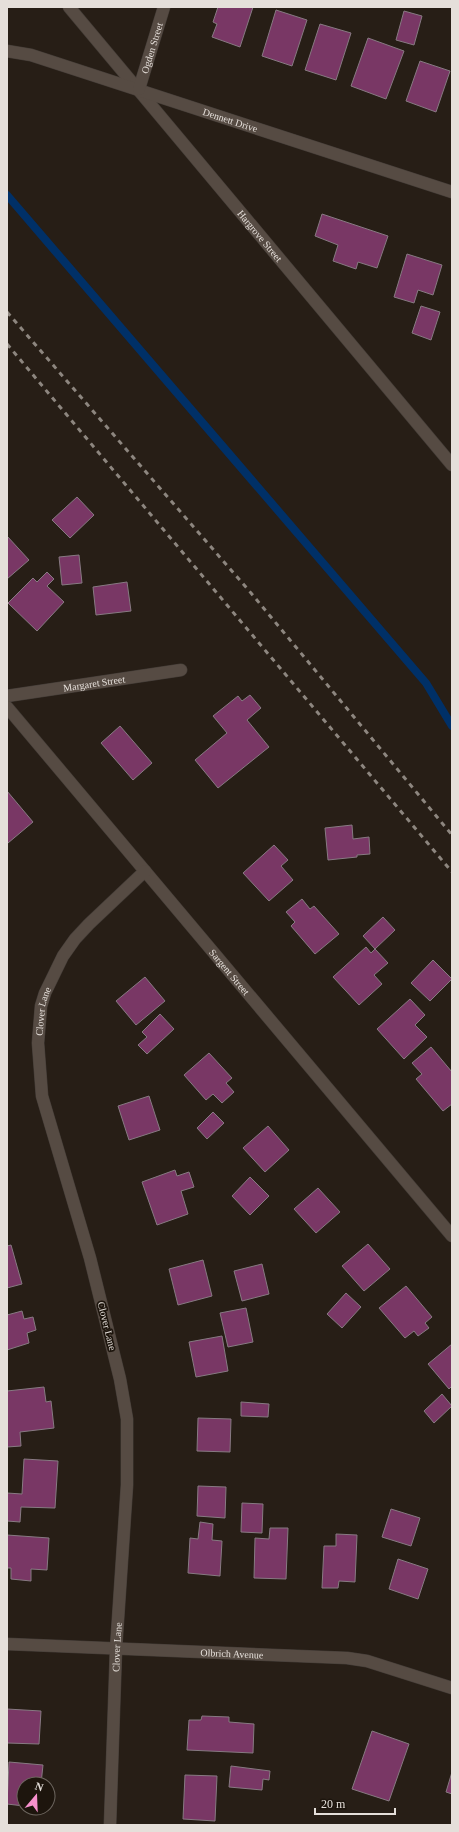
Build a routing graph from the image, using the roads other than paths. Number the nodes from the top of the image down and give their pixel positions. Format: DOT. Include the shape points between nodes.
graph roads {
  1 [pos="69,7"];
  2 [pos="164,7"];
  3 [pos="7,51"];
  4 [pos="139,89"];
  5 [pos="452,192"];
  6 [pos="452,465"];
  7 [pos="181,670"];
  8 [pos="7,696"];
  9 [pos="7,707"];
  10 [pos="145,871"];
  11 [pos="452,1236"];
  12 [pos="7,1644"];
  13 [pos="116,1649"];
  14 [pos="452,1688"];
  15 [pos="110,1825"];
  1 -- 4 [label="street, Hargrove Street"];
  2 -- 4 [label="street, Ogden Street"];
  3 -- 4 [label="street, Dennett Drive" via="31,55"];
  4 -- 5 [label="street, Dennett Drive"];
  4 -- 6 [label="street, Hargrove Street"];
  7 -- 8 [label="street, Margaret Street"];
  9 -- 10 [label="street, Sargent Street"];
  10 -- 11 [label="street, Sargent Street"];
  10 -- 13 [label="street, Clover Lane" via="89,924 63,956 41,1006 38,1042 42,1096 90,1258 120,1379 127,1419 127,1485"];
  12 -- 13 [label="street, Olbrich Avenue"];
  13 -- 14 [label="street, Olbrich Avenue" via="347,1658 367,1661"];
  13 -- 15 [label="street, Clover Lane"];
}
